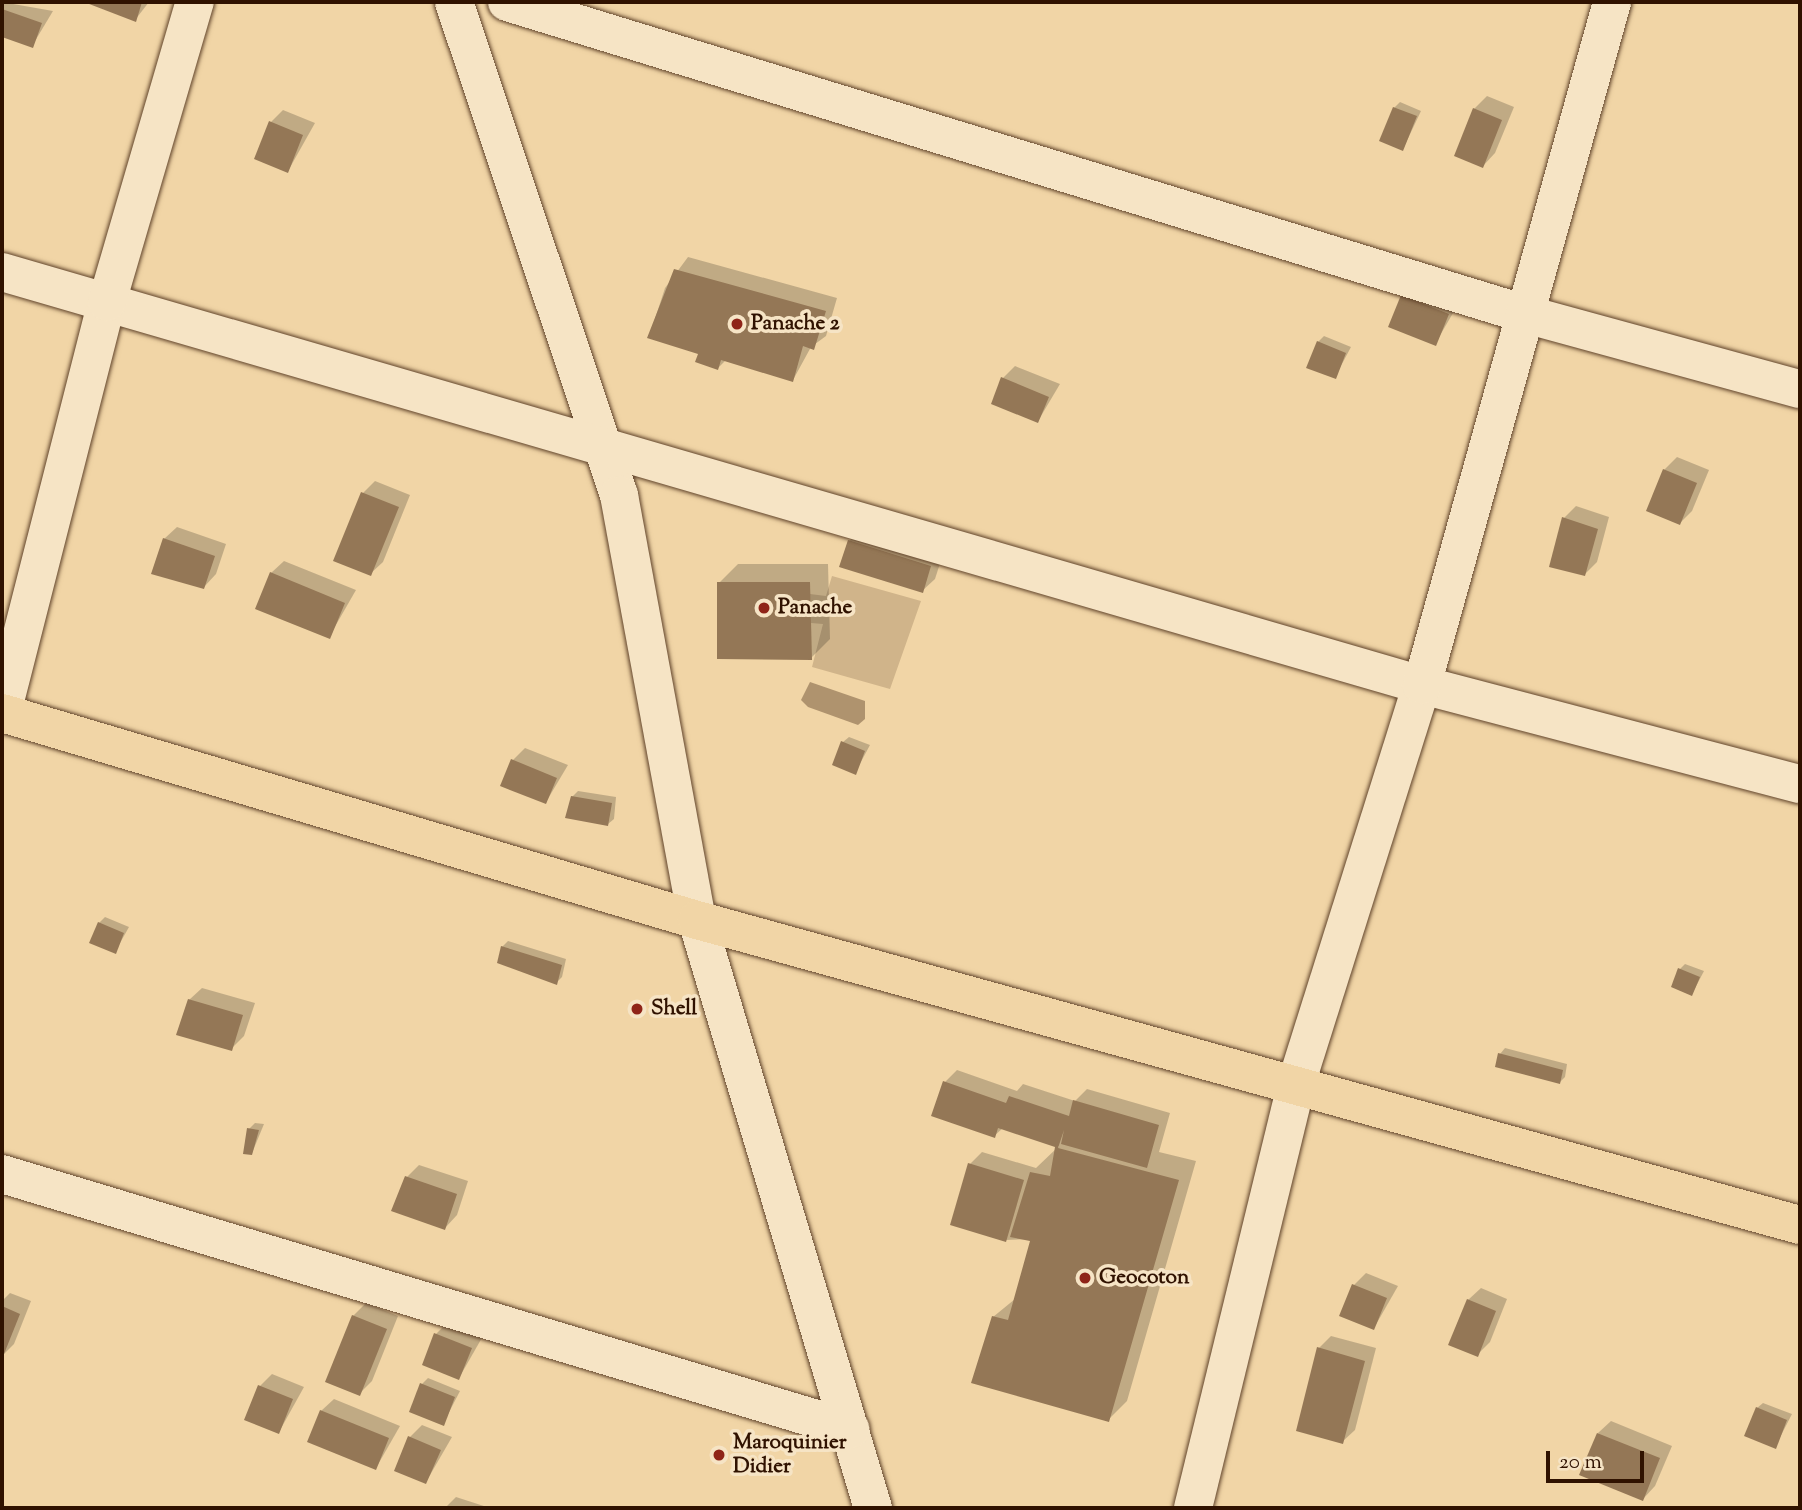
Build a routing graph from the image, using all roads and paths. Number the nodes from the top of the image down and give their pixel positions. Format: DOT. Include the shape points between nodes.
graph roads {
  1 [pos="195,2"];
  2 [pos="454,2"];
  3 [pos="507,2"];
  4 [pos="1612,2"];
  5 [pos="2,272"];
  6 [pos="107,302"];
  7 [pos="1525,314"];
  8 [pos="1800,389"];
  9 [pos="601,442"];
  10 [pos="1422,685"];
  11 [pos="2,713"];
  12 [pos="1800,784"];
  13 [pos="697,920"];
  14 [pos="1296,1084"];
  15 [pos="2,1174"];
  16 [pos="1800,1225"];
  17 [pos="850,1429"];
  18 [pos="873,1508"];
  19 [pos="1193,1508"];
  1 -- 6 [label="street"];
  2 -- 9 [label="street"];
  3 -- 7 [label="street"];
  4 -- 7 [label="street"];
  5 -- 6 [label="street"];
  6 -- 9 [label="street"];
  6 -- 11 [label="street"];
  7 -- 8 [label="street"];
  7 -- 10 [label="street"];
  9 -- 10 [label="street"];
  9 -- 13 [label="street" via="619,495"];
  10 -- 12 [label="street"];
  10 -- 14 [label="street"];
  11 -- 13 [label="highway"];
  13 -- 14 [label="highway"];
  13 -- 17 [label="street"];
  14 -- 16 [label="highway"];
  14 -- 19 [label="street"];
  15 -- 17 [label="street"];
  17 -- 18 [label="street"];
}
